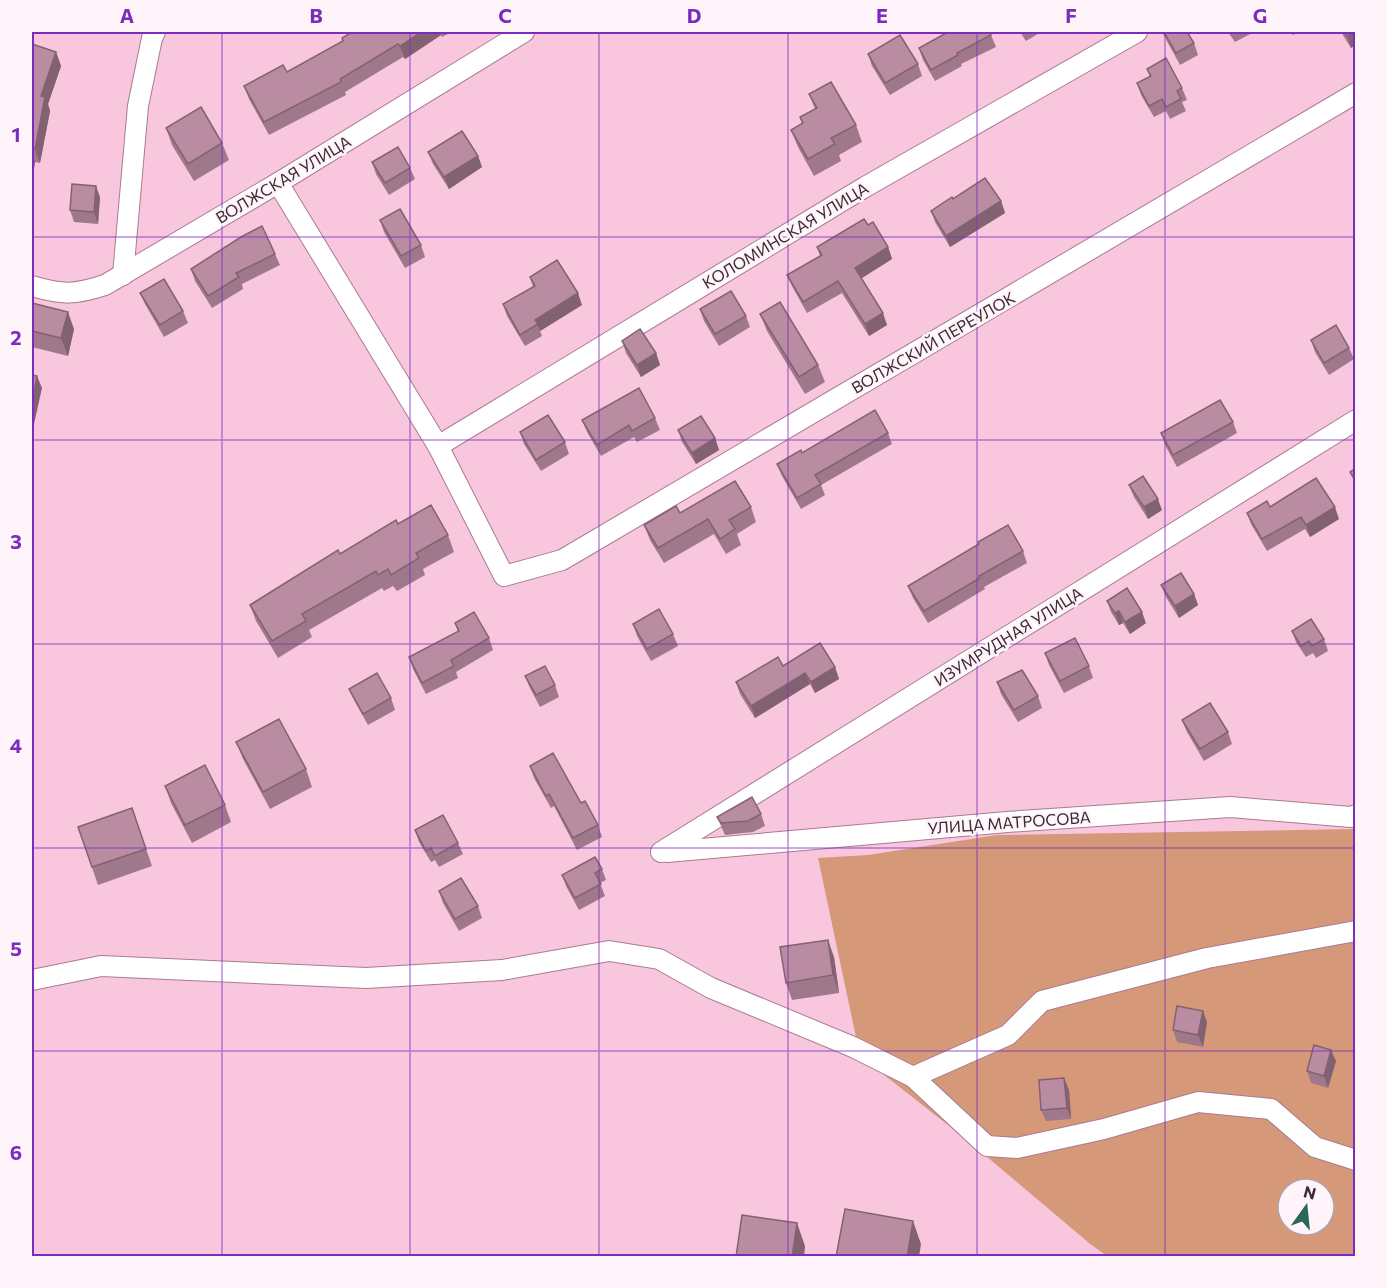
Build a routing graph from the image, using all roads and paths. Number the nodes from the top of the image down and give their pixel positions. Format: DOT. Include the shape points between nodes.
graph roads {
  1 [pos="156,32"];
  2 [pos="524,32"];
  3 [pos="1137,32"];
  4 [pos="1356,93"];
  5 [pos="278,183"];
  6 [pos="123,275"];
  7 [pos="32,286"];
  8 [pos="1356,420"];
  9 [pos="438,446"];
  10 [pos="1354,817"];
  11 [pos="661,852"];
  12 [pos="1356,932"];
  13 [pos="32,980"];
  14 [pos="913,1077"];
  15 [pos="1356,1160"];
  1 -- 6 [label="street" via="138,106"];
  2 -- 5 [label="street, ВОЛЖСКАЯ УЛИЦА"];
  3 -- 9 [label="street, КОЛОМИНСКАЯ УЛИЦА" via="865,187"];
  4 -- 9 [label="street, ВОЛЖСКИЙ ПЕРЕУЛОК" via="562,560 504,576"];
  5 -- 6 [label="street, ВОЛЖСКАЯ УЛИЦА"];
  5 -- 9 [label="street"];
  6 -- 7 [label="street, ВОЛЖСКАЯ УЛИЦА" via="81,293 54,293"];
  8 -- 11 [label="street, ИЗУМРУДНАЯ УЛИЦА"];
  10 -- 11 [label="street, УЛИЦА МАТРОСОВА" via="1230,807"];
  12 -- 14 [label="street" via="1207,958 1042,1001 1008,1035"];
  13 -- 14 [label="street" via="101,966 366,978 502,970 609,951 659,959 711,988 853,1047"];
  14 -- 15 [label="street" via="987,1146 1017,1149 1198,1102 1271,1109 1315,1147"];
}
